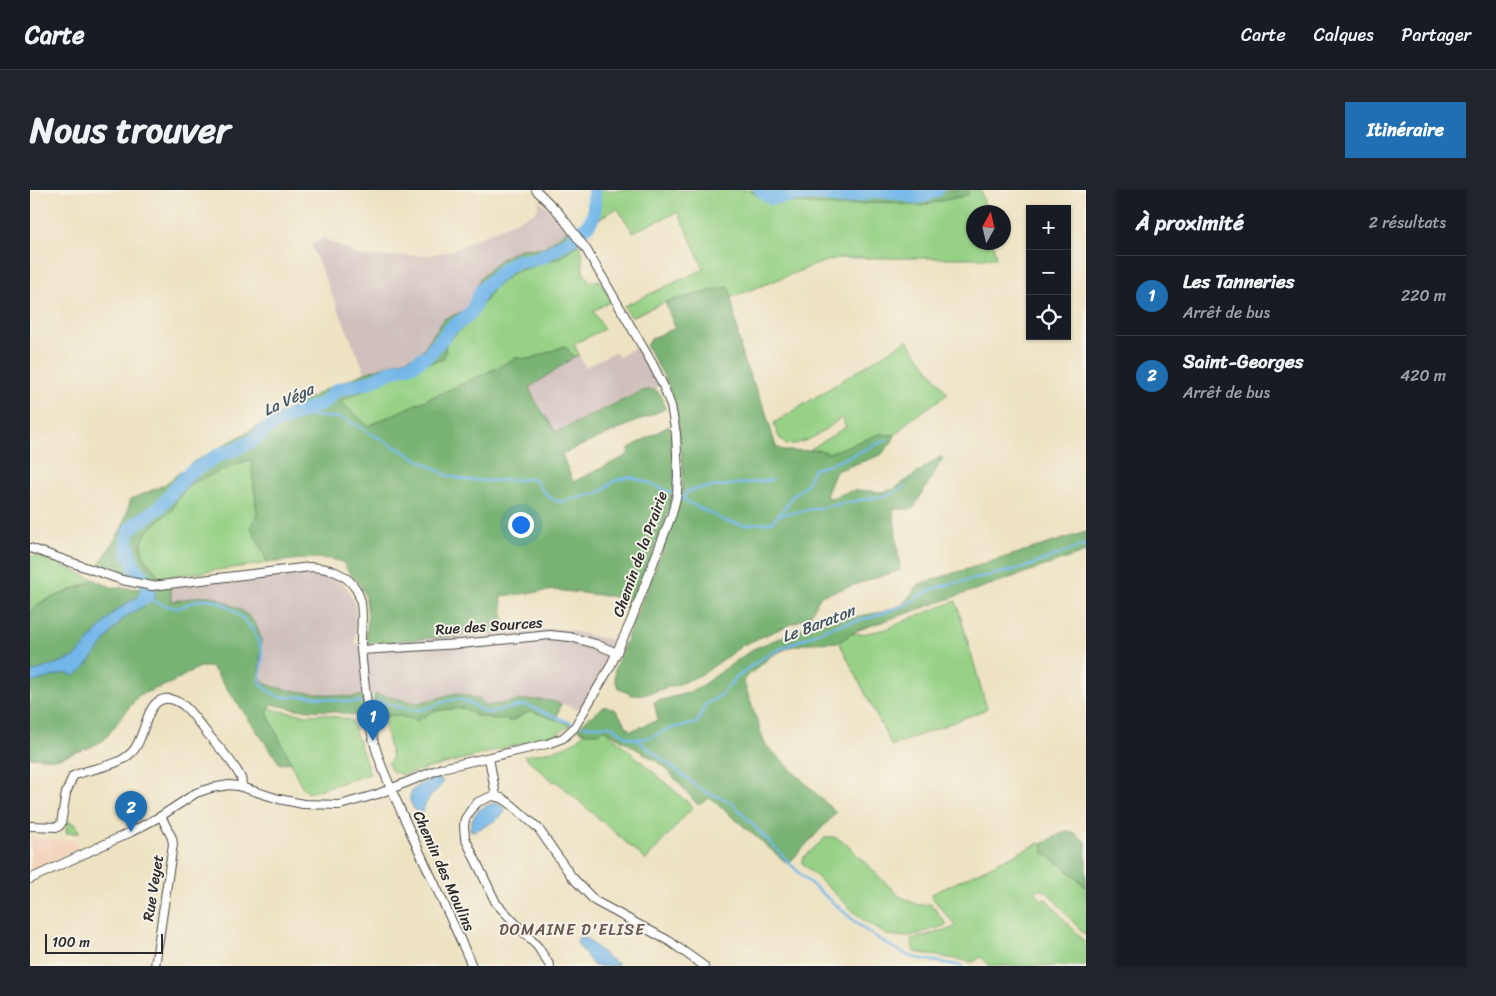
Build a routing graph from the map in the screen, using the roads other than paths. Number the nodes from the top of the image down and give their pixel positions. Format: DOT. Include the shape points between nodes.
graph roads {
  1 [pos="536,190"];
  2 [pos="30,548"];
  3 [pos="361,650"];
  4 [pos="617,653"];
  5 [pos="490,758"];
  6 [pos="242,787"];
  7 [pos="390,788"];
  8 [pos="496,796"];
  9 [pos="161,816"];
  10 [pos="30,826"];
  11 [pos="30,879"];
  12 [pos="155,966"];
  13 [pos="472,966"];
  14 [pos="550,966"];
  15 [pos="704,966"];
  1 -- 4 [label="street, Chemin de la Prairie" via="578,238 605,280 663,385 672,410 678,481 675,502"];
  2 -- 3 [label="street, Chemin des Moulins" via="122,580 152,586 310,567 337,572 356,589 360,599"];
  3 -- 4 [label="street, Rue des Sources" via="550,635 570,637"];
  3 -- 7 [label="street, Chemin des Moulins" via="373,742"];
  4 -- 5 [label="street, Chemin de la Prairie" via="567,735 547,744"];
  5 -- 7 [label="street, Chemin de la Prairie" via="442,768"];
  5 -- 8 [label="street"];
  6 -- 7 [label="street, Chemin de la Prairie" via="284,800 323,806 350,803"];
  6 -- 9 [label="street, Chemin de la Prairie" via="229,785 204,790"];
  6 -- 10 [label="street" via="241,777 228,757 190,711 180,703 163,699 151,708 143,735 133,751 112,764 73,776 58,827"];
  7 -- 13 [label="street, Chemin des Moulins"];
  8 -- 14 [label="street" via="478,802 468,813 465,838 496,903 538,947"];
  8 -- 15 [label="street" via="512,804 538,828 572,877 596,901 669,941"];
  9 -- 11 [label="street, Chemin de la Prairie"];
  9 -- 12 [label="street, Rue Veyet" via="173,844"];
}
